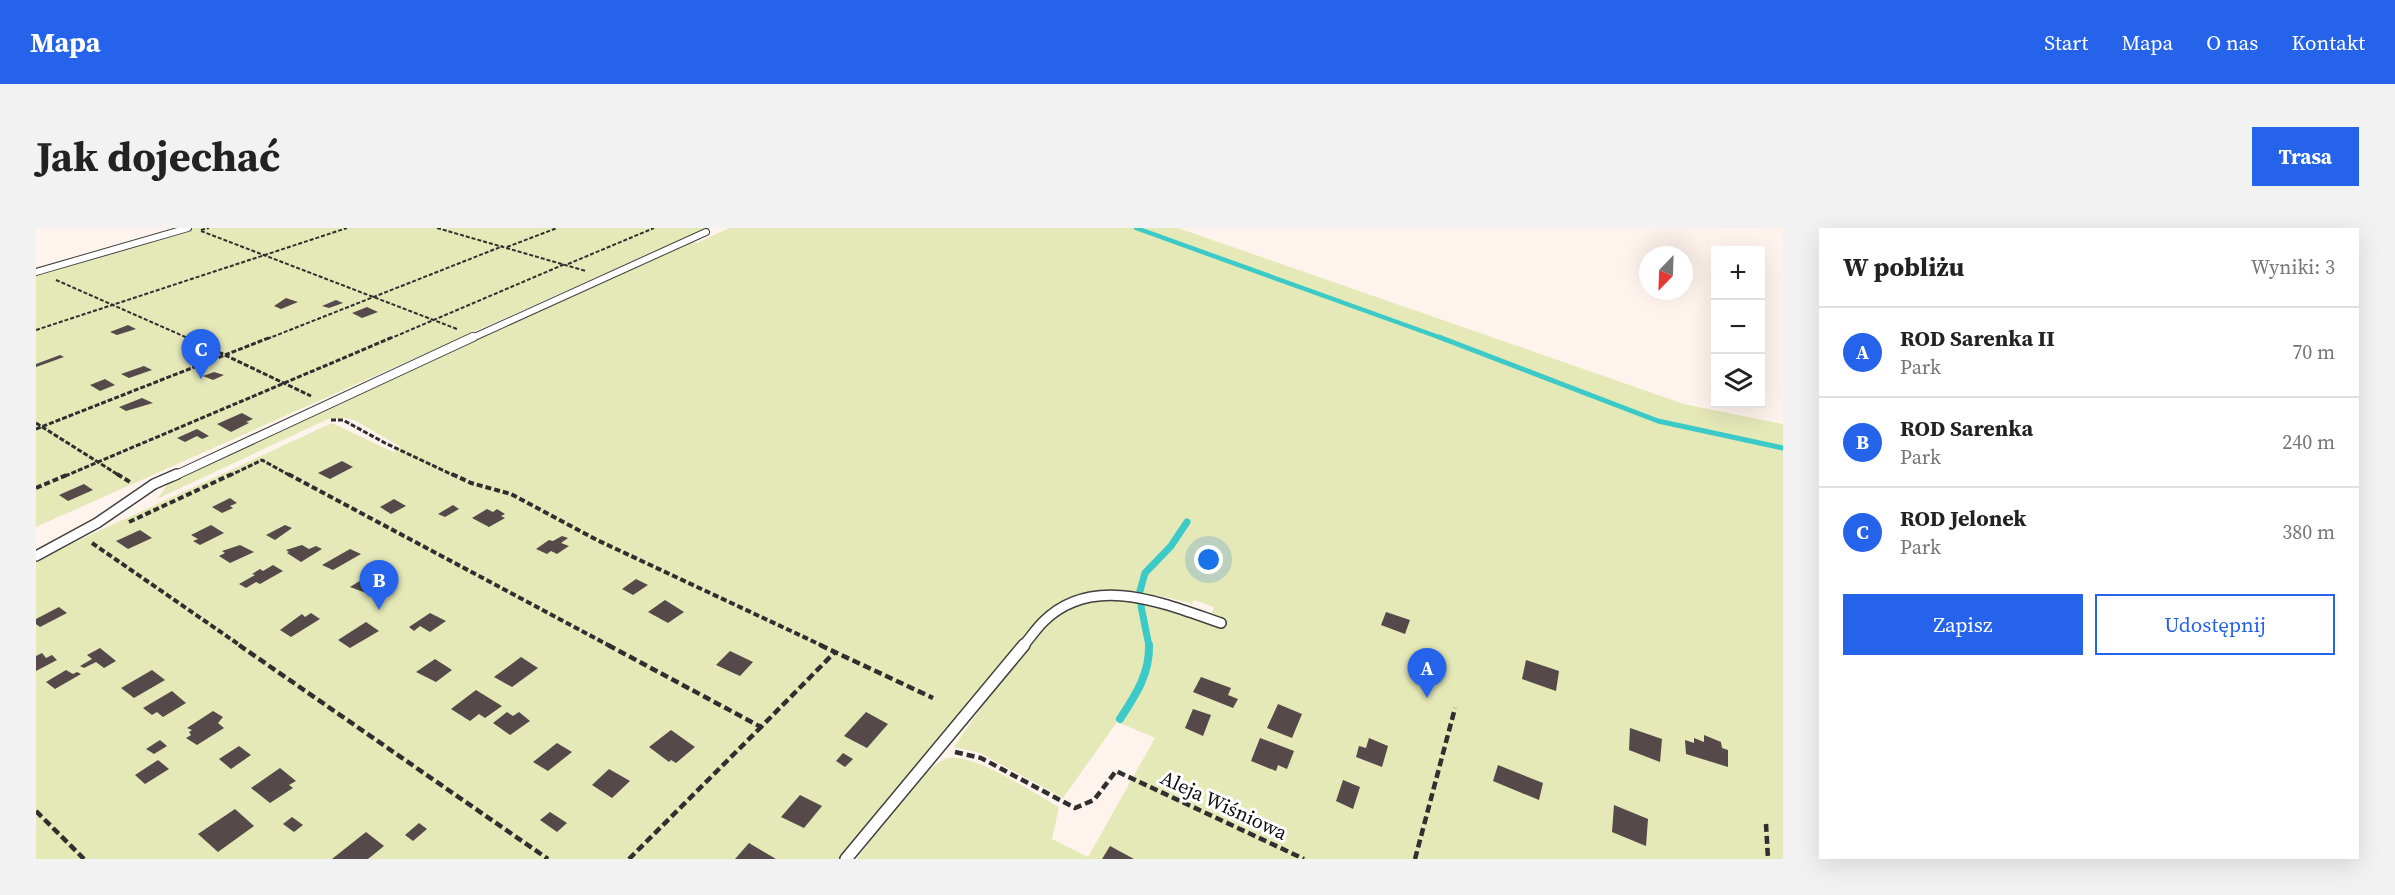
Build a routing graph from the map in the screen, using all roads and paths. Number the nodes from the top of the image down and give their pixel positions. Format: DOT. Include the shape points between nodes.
graph roads {
  1 [pos="188,228"];
  2 [pos="347,228"];
  3 [pos="437,228"];
  4 [pos="557,228"];
  5 [pos="654,228"];
  6 [pos="199,231"];
  7 [pos="706,232"];
  8 [pos="505,247"];
  9 [pos="265,255"];
  10 [pos="567,264"];
  11 [pos="588,271"];
  12 [pos="36,272"];
  13 [pos="46,276"];
  14 [pos="375,298"];
  15 [pos="114,304"];
  16 [pos="430,320"];
  17 [pos="36,330"];
  18 [pos="466,333"];
  19 [pos="225,356"];
  20 [pos="287,383"];
  21 [pos="317,399"];
  22 [pos="36,423"];
  23 [pos="321,423"];
  24 [pos="41,426"];
  25 [pos="36,429"];
  26 [pos="98,462"];
  27 [pos="130,482"];
  28 [pos="36,488"];
  29 [pos="121,526"];
  30 [pos="100,536"];
  31 [pos="36,556"];
  32 [pos="1221,623"];
  33 [pos="835,652"];
  34 [pos="933,698"];
  35 [pos="1455,708"];
  36 [pos="761,727"];
  37 [pos="933,754"];
  38 [pos="36,811"];
  39 [pos="1766,824"];
  40 [pos="84,859"];
  41 [pos="548,859"];
  42 [pos="629,859"];
  43 [pos="846,859"];
  44 [pos="1304,859"];
  45 [pos="1415,859"];
  46 [pos="1768,859"];
  1 -- 12 [label="lane"];
  2 -- 9 [label="path"];
  3 -- 8 [label="path"];
  4 -- 8 [label="path"];
  5 -- 10 [label="path"];
  6 -- 9 [label="path"];
  7 -- 31 [label="lane" via="154,484 97,523"];
  8 -- 10 [label="path"];
  8 -- 14 [label="path"];
  9 -- 14 [label="path"];
  9 -- 15 [label="path"];
  10 -- 11 [label="path"];
  10 -- 16 [label="path"];
  13 -- 15 [label="path"];
  14 -- 16 [label="path"];
  14 -- 19 [label="path"];
  15 -- 17 [label="path"];
  15 -- 19 [label="path"];
  16 -- 18 [label="path"];
  16 -- 20 [label="path"];
  19 -- 20 [label="path"];
  19 -- 24 [label="path"];
  20 -- 21 [label="path"];
  20 -- 26 [label="path"];
  22 -- 24 [label="path"];
  23 -- 33 [label="path" via="343,420 471,483 511,494 597,540"];
  24 -- 25 [label="path"];
  24 -- 26 [label="path"];
  26 -- 27 [label="path"];
  26 -- 28 [label="path"];
  29 -- 36 [label="path" via="262,460"];
  30 -- 41 [label="path" via="89,541"];
  32 -- 37 [label="lane" via="1160,603 1109,595 1062,607 1044,621"];
  33 -- 34 [label="path"];
  33 -- 36 [label="path"];
  35 -- 45 [label="path"];
  36 -- 42 [label="path"];
  37 -- 43 [label="lane"];
  37 -- 44 [label="path, Aleja Wiśniowa" via="955,752 981,758 1075,808 1085,807 1099,796 1116,771"];
  38 -- 40 [label="path"];
  39 -- 46 [label="path"];
}
